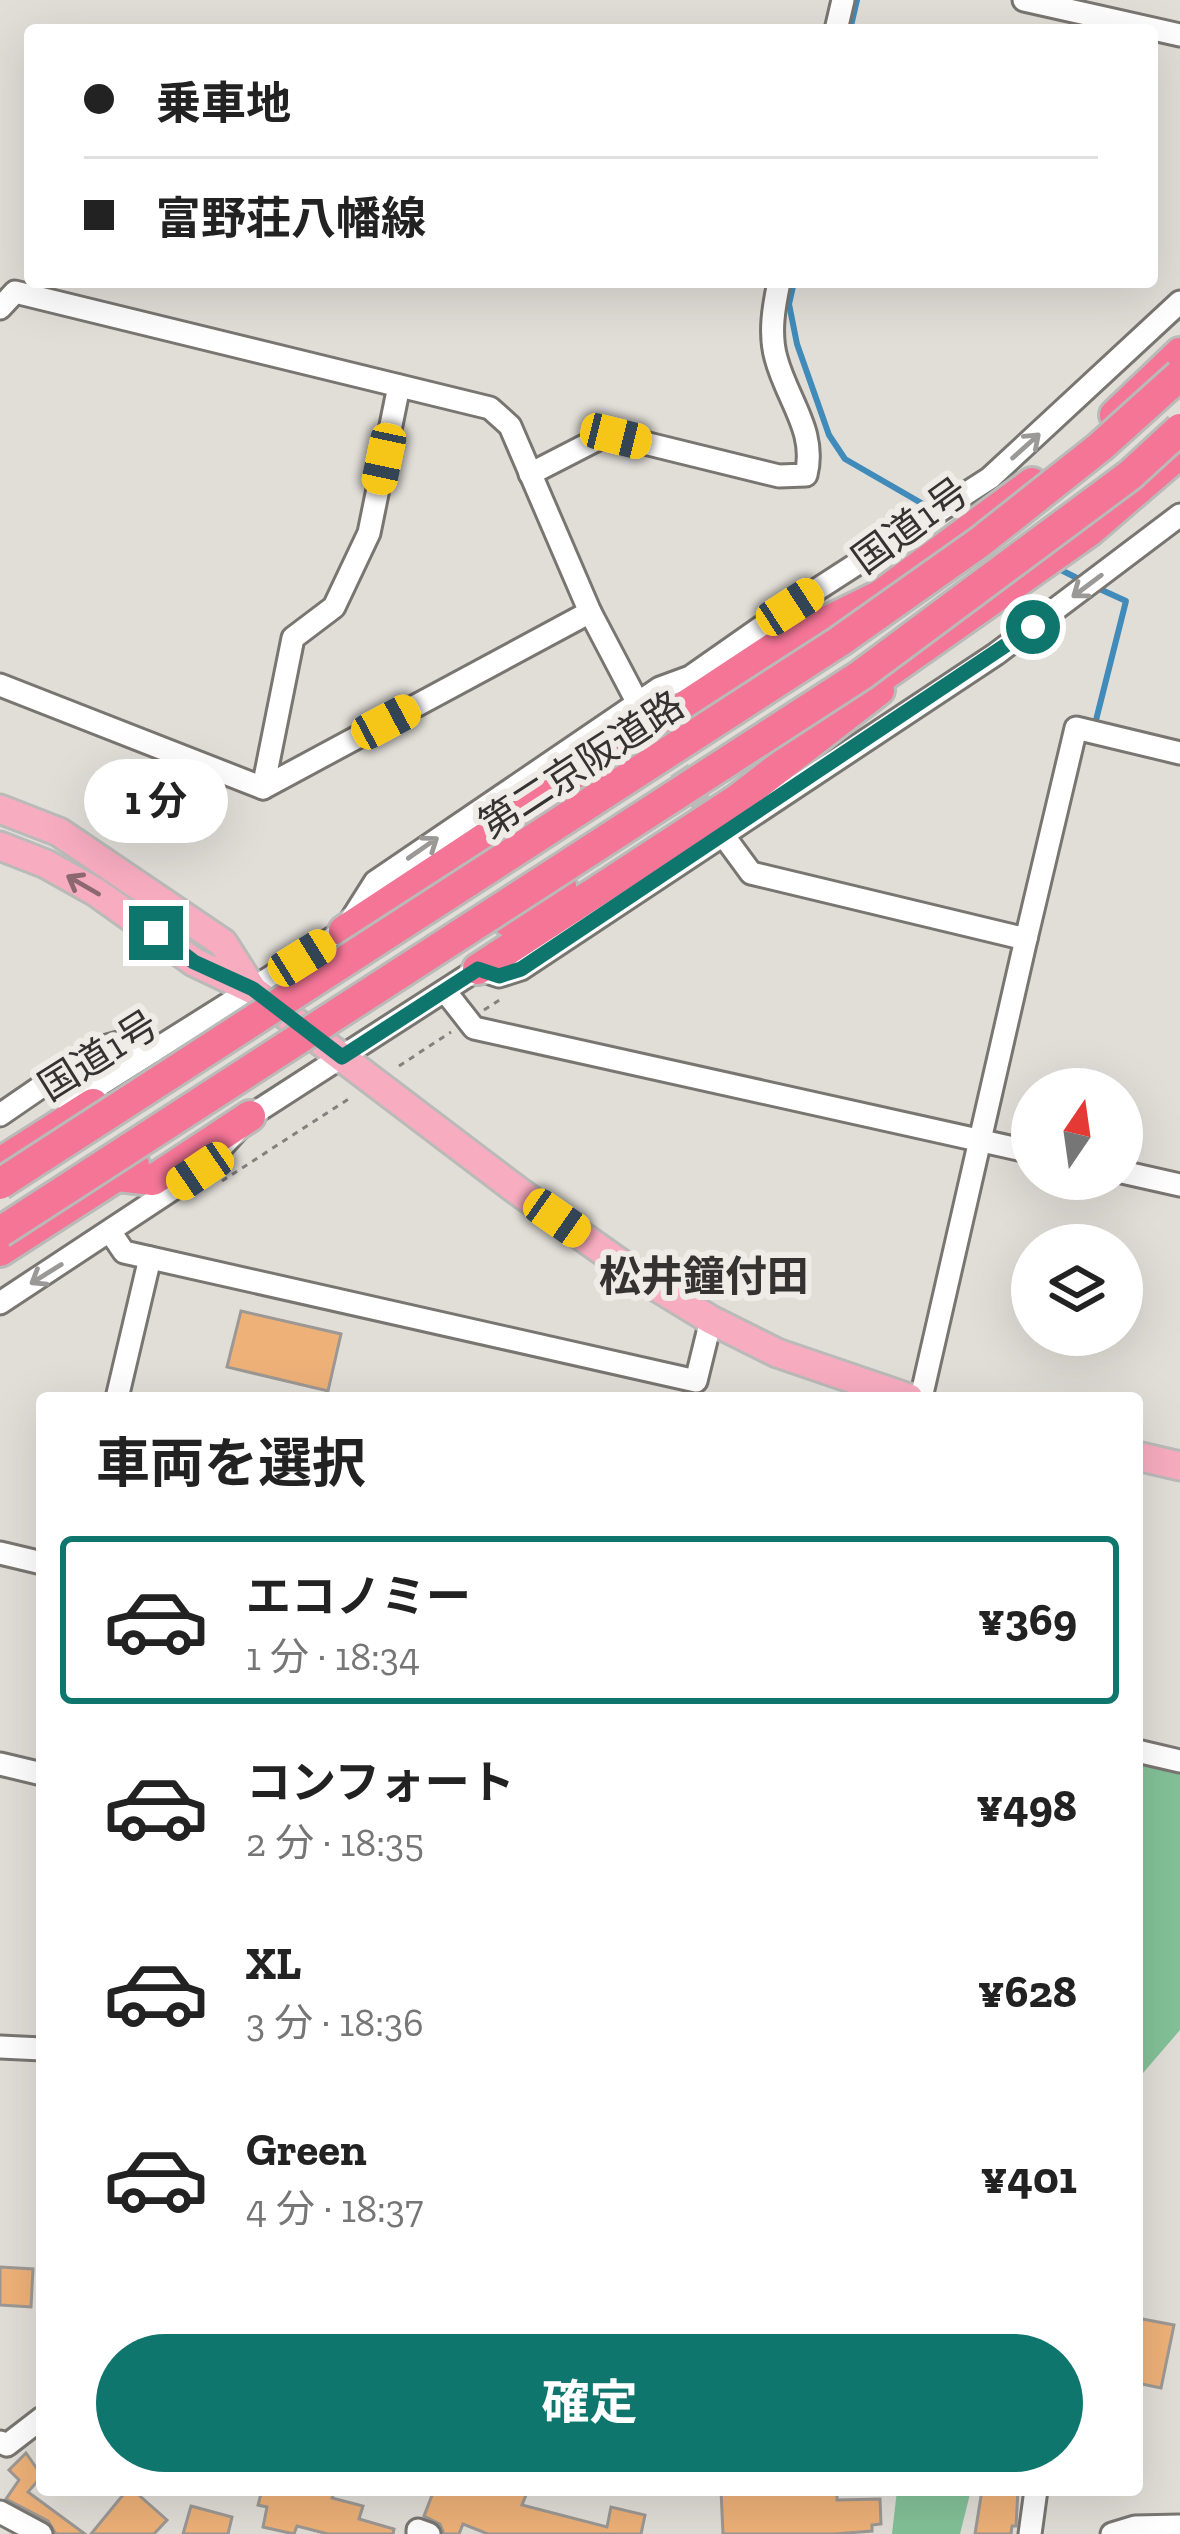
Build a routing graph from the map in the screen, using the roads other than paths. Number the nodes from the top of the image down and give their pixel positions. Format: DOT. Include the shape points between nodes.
graph roads {
  1 [pos="1024,0"];
  2 [pos="1131,24"];
  3 [pos="778,288"];
  4 [pos="1180,302"];
  5 [pos="0,308"];
  6 [pos="1153,331"];
  7 [pos="1175,360"];
  8 [pos="400,386"];
  9 [pos="1180,429"];
  10 [pos="1180,453"];
  11 [pos="530,474"];
  12 [pos="1180,515"];
  13 [pos="879,596"];
  14 [pos="590,612"];
  15 [pos="898,667"];
  16 [pos="0,685"];
  17 [pos="642,710"];
  18 [pos="1180,753"];
  19 [pos="263,788"];
  20 [pos="0,809"];
  21 [pos="719,830"];
  22 [pos="0,846"];
  23 [pos="344,931"];
  24 [pos="1026,939"];
  25 [pos="478,969"];
  26 [pos="253,989"];
  27 [pos="445,991"];
  28 [pos="153,1051"];
  29 [pos="342,1057"];
  30 [pos="0,1115"];
  31 [pos="250,1116"];
  32 [pos="980,1140"];
  33 [pos="1011,1147"];
  34 [pos="0,1148"];
  35 [pos="0,1163"];
  36 [pos="126,1170"];
  37 [pos="1143,1177"];
  38 [pos="0,1184"];
  39 [pos="1180,1185"];
  40 [pos="0,1232"];
  41 [pos="110,1233"];
  42 [pos="0,1251"];
  43 [pos="150,1258"];
  44 [pos="0,1303"];
  45 [pos="711,1320"];
  46 [pos="118,1392"];
  47 [pos="891,1392"];
  48 [pos="922,1392"];
  49 [pos="1143,1457"];
  50 [pos="1180,1466"];
  51 [pos="0,1553"];
  52 [pos="36,1562"];
  53 [pos="1143,1752"];
  54 [pos="1180,1761"];
  55 [pos="0,1764"];
  56 [pos="36,1773"];
  57 [pos="0,2047"];
  58 [pos="36,2049"];
  59 [pos="36,2423"];
  60 [pos="0,2442"];
  61 [pos="1035,2496"];
  62 [pos="0,2512"];
  63 [pos="1180,2527"];
  64 [pos="41,2534"];
  65 [pos="418,2534"];
  66 [pos="429,2534"];
  67 [pos="1030,2534"];
  68 [pos="1112,2534"];
  1 -- 2 [label="street"];
  3 -- 11 [label="street" via="775,356 812,451 806,475 779,476 616,436"];
  4 -- 6 [label="street"];
  5 -- 8 [label="street" via="15,292"];
  6 -- 7 [label="street"];
  17 -- 6 [label="street, one-way" via="660,688 691,677 991,478"];
  7 -- 13 [label="highway, 国道1号" via="1027,488"];
  7 -- 38 [label="highway, 第二京阪道路, bridge" via="1100,447 840,641"];
  8 -- 11 [label="street" via="490,408 510,426"];
  8 -- 19 [label="street" via="369,532 334,607 293,638"];
  9 -- 40 [label="highway, 第二京阪道路, bridge" via="861,675"];
  10 -- 15 [label="highway" via="1088,532"];
  11 -- 14 [label="street"];
  12 -- 21 [label="street, one-way" via="996,655 788,794"];
  13 -- 23 [label="highway" via="775,647"];
  13 -- 35 [label="highway, 国道1号"];
  14 -- 17 [label="street"];
  14 -- 19 [label="street"];
  15 -- 25 [label="highway" via="872,698 738,800"];
  15 -- 36 [label="highway"];
  16 -- 19 [label="street"];
  23 -- 17 [label="street, one-way" via="375,882"];
  18 -- 24 [label="street" via="1076,728"];
  20 -- 26 [label="main road" via="59,832 223,943"];
  21 -- 24 [label="street" via="751,873"];
  21 -- 25 [label="street" via="521,969 499,976"];
  26 -- 22 [label="main road, one-way" via="194,962 96,892"];
  23 -- 26 [label="street"];
  24 -- 32 [label="street"];
  25 -- 27 [label="street"];
  26 -- 28 [label="street"];
  26 -- 29 [label="main road"];
  27 -- 29 [label="street"];
  27 -- 32 [label="street" via="474,1028"];
  28 -- 30 [label="street" via="118,1043 96,1049"];
  28 -- 34 [label="street"];
  29 -- 31 [label="street"];
  29 -- 45 [label="main road" via="634,1274"];
  31 -- 36 [label="highway" via="153,1180"];
  31 -- 41 [label="street" via="200,1171"];
  32 -- 33 [label="street"];
  32 -- 48 [label="street"];
  36 -- 42 [label="highway"];
  37 -- 39 [label="street"];
  41 -- 43 [label="street" via="124,1252"];
  41 -- 44 [label="street, one-way"];
  43 -- 45 [label="street" via="695,1382"];
  43 -- 46 [label="street"];
  45 -- 47 [label="main road"];
  49 -- 50 [label="main road"];
  51 -- 52 [label="street"];
  53 -- 54 [label="street"];
  55 -- 56 [label="street"];
  57 -- 58 [label="street"];
  59 -- 60 [label="street"];
  61 -- 67 [label="street"];
  62 -- 64 [label="street"];
  63 -- 68 [label="street"];
  65 -- 66 [label="street"];
}
